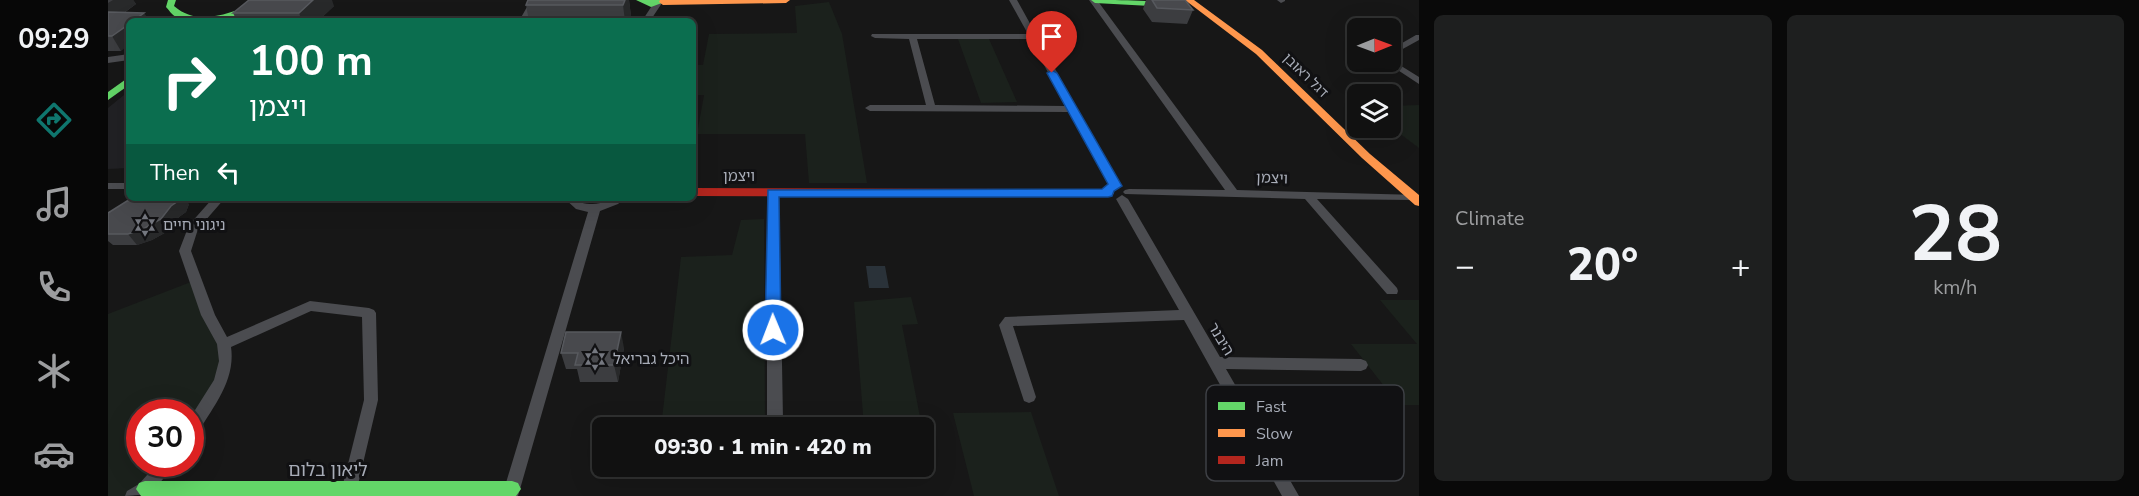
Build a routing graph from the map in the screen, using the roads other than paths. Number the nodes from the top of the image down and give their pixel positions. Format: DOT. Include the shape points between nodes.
graph roads {
  1 [pos="172,0"];
  2 [pos="276,0"];
  3 [pos="288,0"];
  4 [pos="535,0"];
  5 [pos="786,0"];
  6 [pos="1013,0"];
  7 [pos="1094,0"];
  8 [pos="650,1"];
  9 [pos="1172,1"];
  10 [pos="1197,2"];
  11 [pos="1155,3"];
  12 [pos="259,8"];
  13 [pos="182,18"];
  14 [pos="218,18"];
  15 [pos="525,18"];
  16 [pos="647,18"];
  17 [pos="875,36"];
  18 [pos="912,36"];
  19 [pos="1033,37"];
  20 [pos="1419,37"];
  21 [pos="1401,48"];
  22 [pos="126,57"];
  23 [pos="108,60"];
  24 [pos="126,68"];
  25 [pos="1401,69"];
  26 [pos="1419,81"];
  27 [pos="108,82"];
  28 [pos="126,82"];
  29 [pos="108,97"];
  30 [pos="870,108"];
  31 [pos="931,108"];
  32 [pos="1071,109"];
  33 [pos="1366,156"];
  34 [pos="108,186"];
  35 [pos="126,186"];
  36 [pos="1112,190"];
  37 [pos="696,192"];
  38 [pos="773,193"];
  39 [pos="1233,193"];
  40 [pos="1308,195"];
  41 [pos="1125,196"];
  42 [pos="1399,197"];
  43 [pos="1416,200"];
  44 [pos="216,201"];
  45 [pos="573,201"];
  46 [pos="615,201"];
  47 [pos="596,208"];
  48 [pos="1419,217"];
  49 [pos="1392,291"];
  50 [pos="1188,315"];
  51 [pos="224,344"];
  52 [pos="1216,363"];
  53 [pos="1361,365"];
  54 [pos="1228,385"];
  55 [pos="1029,397"];
  56 [pos="204,409"];
  57 [pos="775,417"];
  58 [pos="154,477"];
  59 [pos="1283,481"];
  60 [pos="350,488"];
  61 [pos="139,492"];
  62 [pos="511,493"];
  63 [pos="1291,496"];
  1 -- 13 [label="street" via="170,7"];
  2 -- 12 [label="street"];
  3 -- 12 [label="street"];
  4 -- 15 [label="street"];
  5 -- 8 [label="street"];
  6 -- 19 [label="street"];
  7 -- 11 [label="street"];
  7 -- 39 [label="street"];
  8 -- 16 [label="street"];
  9 -- 10 [label="street"];
  9 -- 11 [label="street"];
  10 -- 11 [label="street"];
  10 -- 33 [label="street, דגל ראובן" via="1224,17"];
  12 -- 14 [label="street"];
  17 -- 18 [label="street"];
  18 -- 19 [label="street"];
  18 -- 31 [label="street"];
  19 -- 32 [label="street"];
  20 -- 21 [label="street"];
  22 -- 23 [label="street"];
  24 -- 27 [label="street"];
  25 -- 26 [label="street"];
  28 -- 29 [label="street"];
  30 -- 31 [label="street"];
  31 -- 32 [label="street"];
  32 -- 36 [label="street"];
  33 -- 42 [label="street, דגל ראובן"];
  33 -- 43 [label="street, דגל ראובן"];
  34 -- 35 [label="street"];
  36 -- 38 [label="street, ויצמן"];
  36 -- 41 [label="street"];
  37 -- 38 [label="street, ויצמן"];
  38 -- 57 [label="street"];
  39 -- 40 [label="street, ויצמן"];
  39 -- 41 [label="street, ויצמן"];
  40 -- 42 [label="street, ויצמן"];
  40 -- 49 [label="street"];
  41 -- 50 [label="street, היבנר"];
  42 -- 43 [label="street, ויצמן"];
  42 -- 48 [label="street, דגל ראובן"];
  44 -- 51 [label="street" via="193,228 185,251 208,315"];
  45 -- 47 [label="street" via="578,206"];
  46 -- 47 [label="street"];
  47 -- 62 [label="street"];
  50 -- 52 [label="street, היבנר"];
  50 -- 55 [label="street" via="1010,321 1006,326"];
  51 -- 56 [label="street" via="226,362 221,381"];
  51 -- 60 [label="street" via="310,306 369,313 371,400"];
  52 -- 53 [label="street"];
  52 -- 54 [label="street, היבנר"];
  58 -- 61 [label="street"];
  59 -- 63 [label="street, היבנר"];
  60 -- 61 [label="street, ליאון בלום"];
  60 -- 62 [label="street, ליאון בלום"];
}
